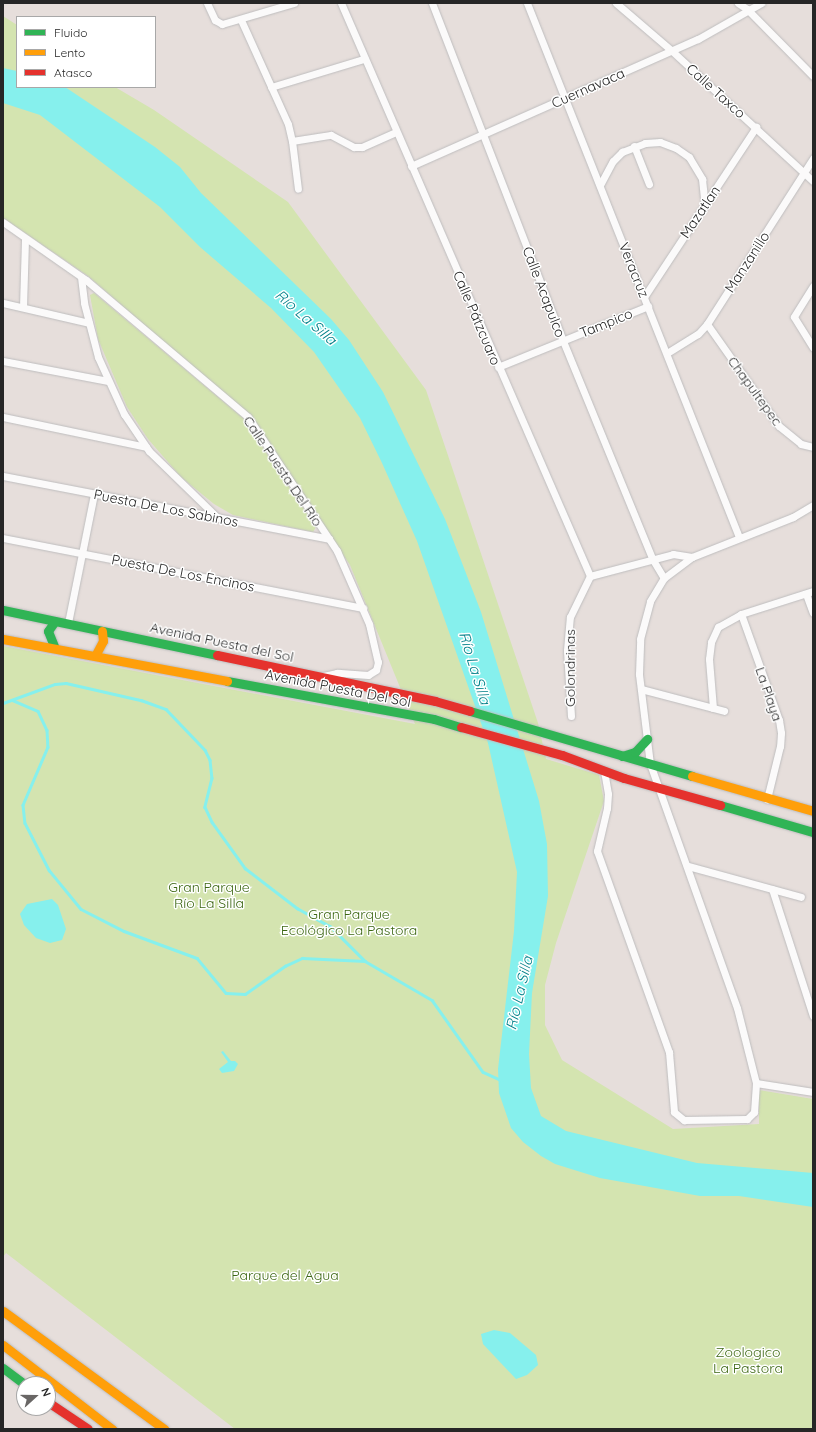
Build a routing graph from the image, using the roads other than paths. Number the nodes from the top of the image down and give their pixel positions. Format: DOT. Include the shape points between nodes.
graph roads {
  1 [pos="207,3"];
  2 [pos="294,3"];
  3 [pos="341,3"];
  4 [pos="432,3"];
  5 [pos="527,3"];
  6 [pos="616,3"];
  7 [pos="738,3"];
  8 [pos="761,3"];
  9 [pos="747,9"];
  10 [pos="241,20"];
  11 [pos="672,51"];
  12 [pos="364,59"];
  13 [pos="813,76"];
  14 [pos="271,87"];
  15 [pos="565,98"];
  16 [pos="756,127"];
  17 [pos="396,132"];
  18 [pos="483,134"];
  19 [pos="292,141"];
  20 [pos="634,146"];
  21 [pos="813,158"];
  22 [pos="411,166"];
  23 [pos="805,173"];
  24 [pos="813,181"];
  25 [pos="649,184"];
  26 [pos="600,185"];
  27 [pos="298,189"];
  28 [pos="705,206"];
  29 [pos="3,222"];
  30 [pos="24,239"];
  31 [pos="81,277"];
  32 [pos="813,286"];
  33 [pos="644,296"];
  34 [pos="3,303"];
  35 [pos="648,306"];
  36 [pos="23,307"];
  37 [pos="89,323"];
  38 [pos="707,324"];
  39 [pos="563,341"];
  40 [pos="813,347"];
  41 [pos="667,353"];
  42 [pos="3,361"];
  43 [pos="498,367"];
  44 [pos="108,381"];
  45 [pos="3,417"];
  46 [pos="146,447"];
  47 [pos="813,447"];
  48 [pos="3,476"];
  49 [pos="94,494"];
  50 [pos="813,504"];
  51 [pos="219,518"];
  52 [pos="739,537"];
  53 [pos="3,538"];
  54 [pos="329,539"];
  55 [pos="82,554"];
  56 [pos="692,557"];
  57 [pos="653,560"];
  58 [pos="590,576"];
  59 [pos="664,578"];
  60 [pos="810,592"];
  61 [pos="363,608"];
  62 [pos="3,610"];
  63 [pos="17,612"];
  64 [pos="813,613"];
  65 [pos="741,614"];
  66 [pos="3,616"];
  67 [pos="55,620"];
  68 [pos="68,623"];
  69 [pos="102,631"];
  70 [pos="4,638"];
  71 [pos="54,646"];
  72 [pos="96,654"];
  73 [pos="319,676"];
  74 [pos="641,690"];
  75 [pos="713,708"];
  76 [pos="724,711"];
  77 [pos="571,716"];
  78 [pos="647,739"];
  79 [pos="622,756"];
  80 [pos="650,764"];
  81 [pos="604,771"];
  82 [pos="658,787"];
  83 [pos="767,799"];
  84 [pos="813,812"];
  85 [pos="813,832"];
  86 [pos="688,866"];
  87 [pos="772,889"];
  88 [pos="801,897"];
  89 [pos="813,1016"];
  90 [pos="756,1083"];
  91 [pos="813,1092"];
  92 [pos="3,1311"];
  93 [pos="3,1345"];
  94 [pos="3,1368"];
  95 [pos="16,1378"];
  96 [pos="56,1407"];
  97 [pos="88,1429"];
  98 [pos="112,1429"];
  99 [pos="164,1429"];
  1 -- 10 [label="street" via="217,23"];
  2 -- 10 [label="street"];
  3 -- 12 [label="street, Calle Pátzcuaro"];
  4 -- 18 [label="street, Calle Acapulco"];
  5 -- 15 [label="street, Veracruz"];
  6 -- 11 [label="street, Calle Taxco"];
  7 -- 9 [label="street"];
  8 -- 9 [label="street, Cuernavaca"];
  9 -- 11 [label="street, Cuernavaca" via="712,32"];
  9 -- 13 [label="street"];
  10 -- 14 [label="street"];
  11 -- 15 [label="street, Cuernavaca"];
  11 -- 16 [label="street, Calle Taxco"];
  12 -- 14 [label="street"];
  12 -- 17 [label="street, Calle Pátzcuaro"];
  14 -- 19 [label="street"];
  15 -- 18 [label="street, Cuernavaca"];
  15 -- 26 [label="street, Veracruz"];
  16 -- 23 [label="street, Calle Taxco"];
  16 -- 28 [label="street, Mazatlan"];
  17 -- 19 [label="street" via="354,148 331,135"];
  17 -- 22 [label="street, Calle Pátzcuaro"];
  18 -- 22 [label="street, Cuernavaca"];
  18 -- 39 [label="street, Calle Acapulco"];
  19 -- 27 [label="street"];
  20 -- 25 [label="street"];
  20 -- 26 [label="street" via="612,161"];
  20 -- 28 [label="street" via="660,142 676,148 689,157 702,179"];
  21 -- 23 [label="street, Manzanillo"];
  22 -- 43 [label="street, Calle Pátzcuaro"];
  23 -- 24 [label="street, Calle Taxco"];
  23 -- 38 [label="street, Manzanillo"];
  26 -- 33 [label="street, Veracruz"];
  28 -- 33 [label="street, Mazatlan"];
  29 -- 30 [label="street, Calle Puesta Del Río"];
  30 -- 31 [label="street, Calle Puesta Del Río"];
  30 -- 36 [label="street"];
  31 -- 37 [label="street"];
  31 -- 54 [label="street, Calle Puesta Del Río" via="244,413"];
  32 -- 40 [label="street" via="794,317"];
  33 -- 35 [label="street, Veracruz"];
  34 -- 36 [label="street"];
  35 -- 39 [label="street, Tampico"];
  35 -- 41 [label="street, Veracruz"];
  36 -- 37 [label="street"];
  37 -- 44 [label="street"];
  38 -- 41 [label="street, Manzanillo" via="694,337"];
  38 -- 47 [label="street, Chapultepec" via="779,426 801,444"];
  39 -- 43 [label="street, Tampico"];
  39 -- 57 [label="street, Calle Acapulco"];
  41 -- 52 [label="street, Veracruz"];
  42 -- 44 [label="street"];
  43 -- 58 [label="street, Calle Pátzcuaro"];
  44 -- 46 [label="street" via="124,414"];
  45 -- 46 [label="street"];
  46 -- 51 [label="street"];
  48 -- 49 [label="street, Puesta De Los Sabinos"];
  49 -- 51 [label="street, Puesta De Los Sabinos"];
  49 -- 55 [label="street"];
  50 -- 52 [label="street" via="794,517"];
  51 -- 54 [label="street, Puesta De Los Sabinos"];
  52 -- 56 [label="street"];
  53 -- 55 [label="street, Puesta De Los Encinos"];
  54 -- 61 [label="street, Calle Puesta Del Río"];
  55 -- 61 [label="street, Puesta De Los Encinos"];
  55 -- 68 [label="street"];
  56 -- 57 [label="street" via="678,554"];
  56 -- 59 [label="street"];
  57 -- 58 [label="street"];
  57 -- 59 [label="street, Calle Acapulco"];
  58 -- 77 [label="street, Golondrinas" via="570,617 567,650"];
  59 -- 74 [label="street" via="650,601 640,639 638,658"];
  60 -- 64 [label="street"];
  60 -- 65 [label="street"];
  61 -- 73 [label="street, Calle Puesta Del Río" via="375,648 376,670 368,675 337,673"];
  62 -- 63 [label="main road, Avenida Puesta del Sol"];
  63 -- 66 [label="main road"];
  63 -- 67 [label="main road, Avenida Puesta del Sol"];
  65 -- 75 [label="street" via="718,627 711,642 709,660"];
  65 -- 83 [label="street, La Playa" via="779,720 781,734"];
  67 -- 68 [label="main road, Avenida Puesta del Sol"];
  67 -- 71 [label="main road" via="48,631"];
  68 -- 69 [label="main road, Avenida Puesta del Sol"];
  69 -- 72 [label="main road" via="103,641"];
  69 -- 73 [label="main road, Avenida Puesta del Sol"];
  70 -- 71 [label="main road, Avenida Puesta Del Sol"];
  71 -- 72 [label="main road, Avenida Puesta Del Sol"];
  72 -- 81 [label="main road, Avenida Puesta Del Sol" via="434,719 562,755"];
  73 -- 79 [label="main road, Avenida Puesta del Sol" via="435,701"];
  74 -- 75 [label="street"];
  74 -- 78 [label="street"];
  75 -- 76 [label="street"];
  78 -- 79 [label="main road" via="634,752"];
  78 -- 80 [label="street"];
  79 -- 80 [label="main road"];
  80 -- 82 [label="street"];
  80 -- 83 [label="main road"];
  81 -- 82 [label="main road, Avenida Puesta Del Sol"];
  81 -- 90 [label="street" via="608,808 597,851 669,1052 672,1106 677,1117 684,1120 748,1119 752,1117"];
  82 -- 85 [label="main road, Avenida Puesta Del Sol"];
  82 -- 86 [label="street"];
  83 -- 84 [label="main road"];
  86 -- 87 [label="street"];
  86 -- 90 [label="street" via="737,1008"];
  87 -- 88 [label="street"];
  87 -- 89 [label="street"];
  90 -- 91 [label="street"];
  92 -- 99 [label="main road"];
  93 -- 98 [label="main road"];
  94 -- 95 [label="main road"];
  96 -- 97 [label="main road"];
}
